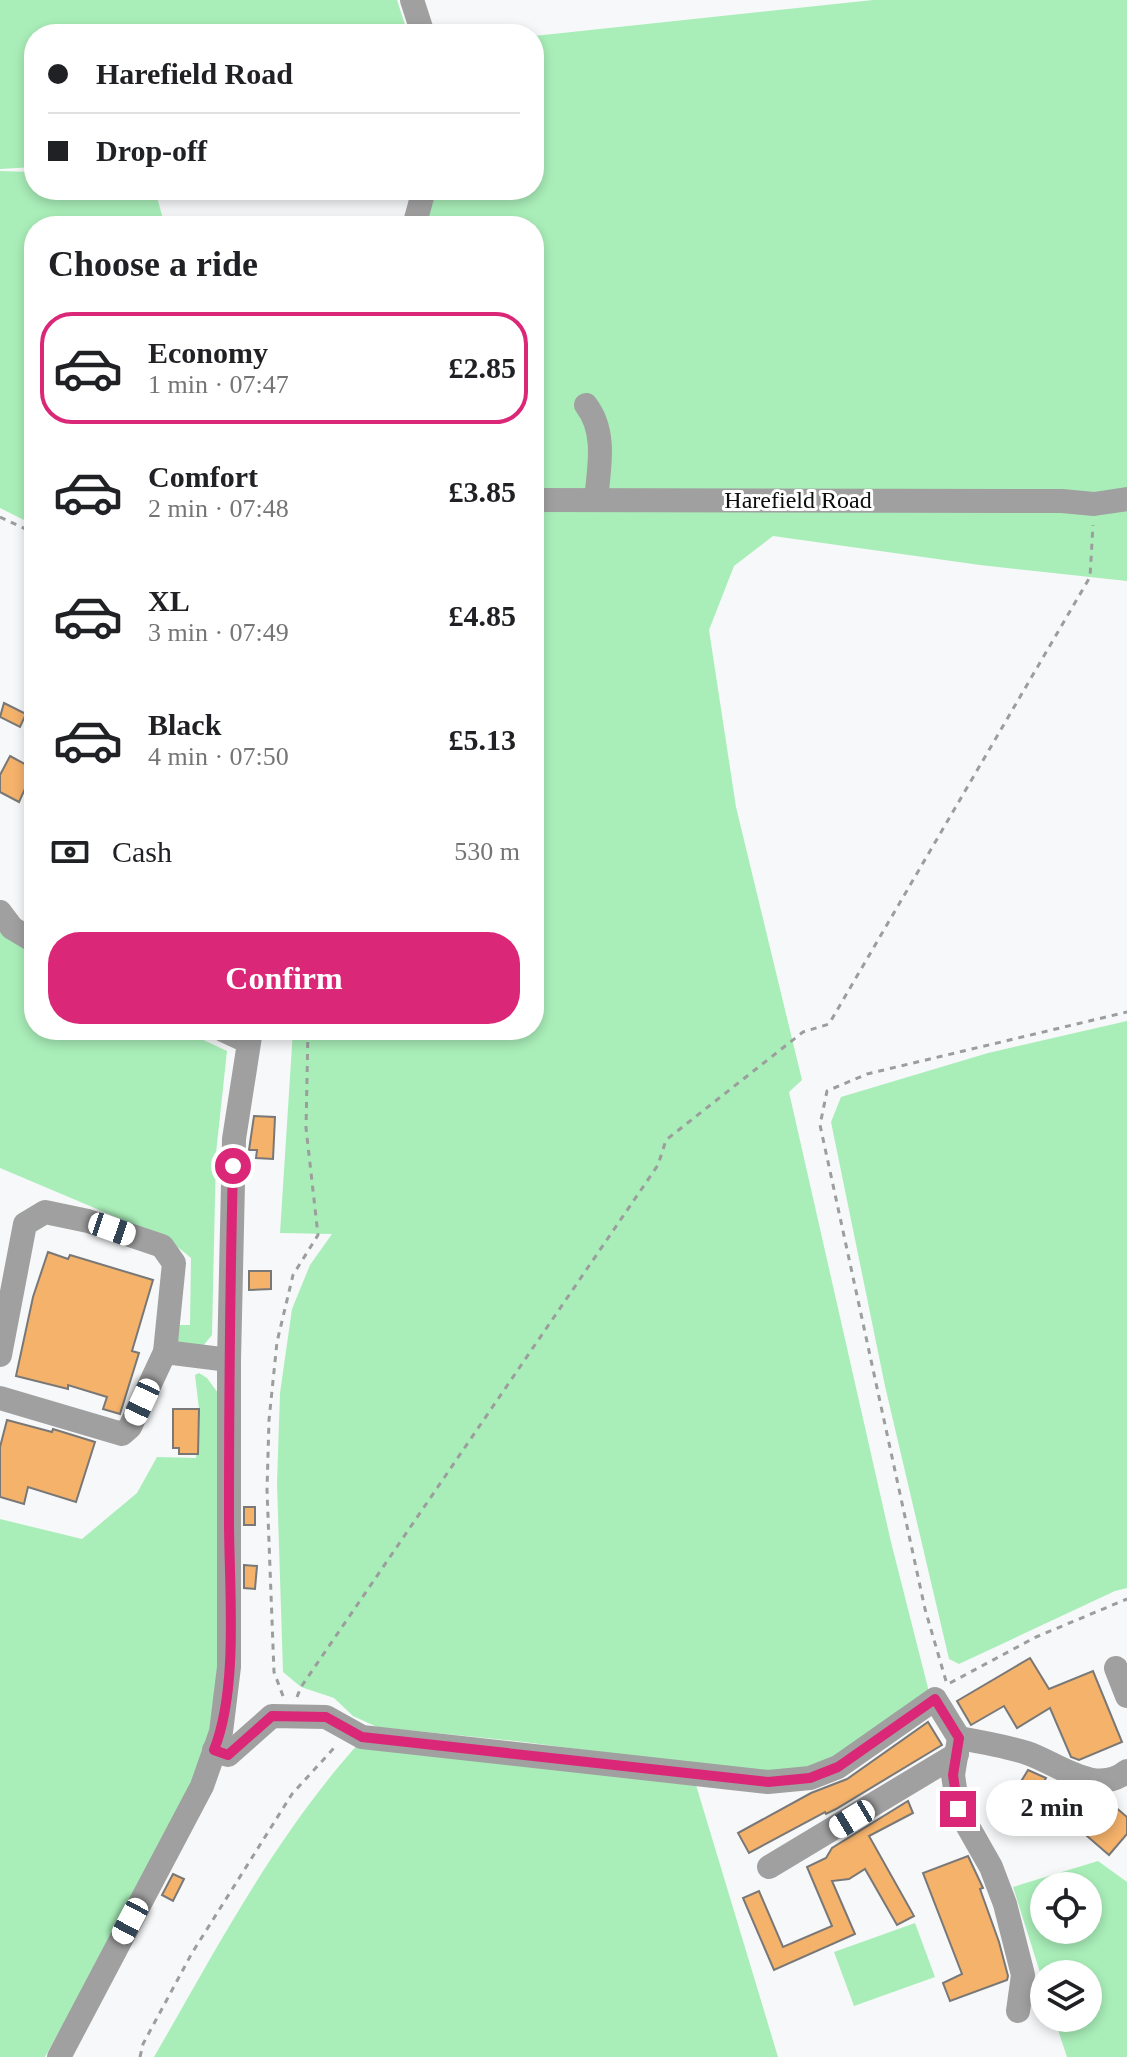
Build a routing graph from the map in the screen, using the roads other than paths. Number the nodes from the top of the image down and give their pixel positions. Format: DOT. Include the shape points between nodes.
graph roads {
  1 [pos="412,0"];
  2 [pos="420,24"];
  3 [pos="586,405"];
  4 [pos="1127,499"];
  5 [pos="544,500"];
  6 [pos="596,500"];
  7 [pos="0,912"];
  8 [pos="24,935"];
  9 [pos="248,1040"];
  10 [pos="9,1267"];
  11 [pos="165,1352"];
  12 [pos="0,1354"];
  13 [pos="229,1360"];
  14 [pos="0,1398"];
  15 [pos="1116,1668"];
  16 [pos="1127,1696"];
  17 [pos="958,1746"];
  18 [pos="214,1750"];
  19 [pos="1127,1771"];
  20 [pos="769,1867"];
  21 [pos="1018,2011"];
  22 [pos="59,2057"];
  1 -- 2 [label="street"];
  3 -- 6 [label="street" via="598,428"];
  4 -- 6 [label="street, Harefield Road" via="1094,504"];
  5 -- 6 [label="street, Harefield Road"];
  7 -- 8 [label="street"];
  9 -- 13 [label="street" via="234,1139"];
  10 -- 11 [label="street" via="25,1224 45,1212 162,1246 174,1263"];
  10 -- 12 [label="street"];
  11 -- 13 [label="street"];
  11 -- 14 [label="street" via="122,1434"];
  13 -- 18 [label="street" via="229,1667"];
  15 -- 16 [label="street"];
  17 -- 18 [label="street" via="935,1699 838,1767 810,1778 768,1782 362,1737 326,1717 272,1716 228,1755"];
  17 -- 19 [label="street" via="1029,1753 1093,1780"];
  17 -- 20 [label="street"];
  17 -- 21 [label="street" via="953,1775 958,1809 991,1867 1012,1928 1023,1975"];
  18 -- 22 [label="street" via="202,1786"];
}
